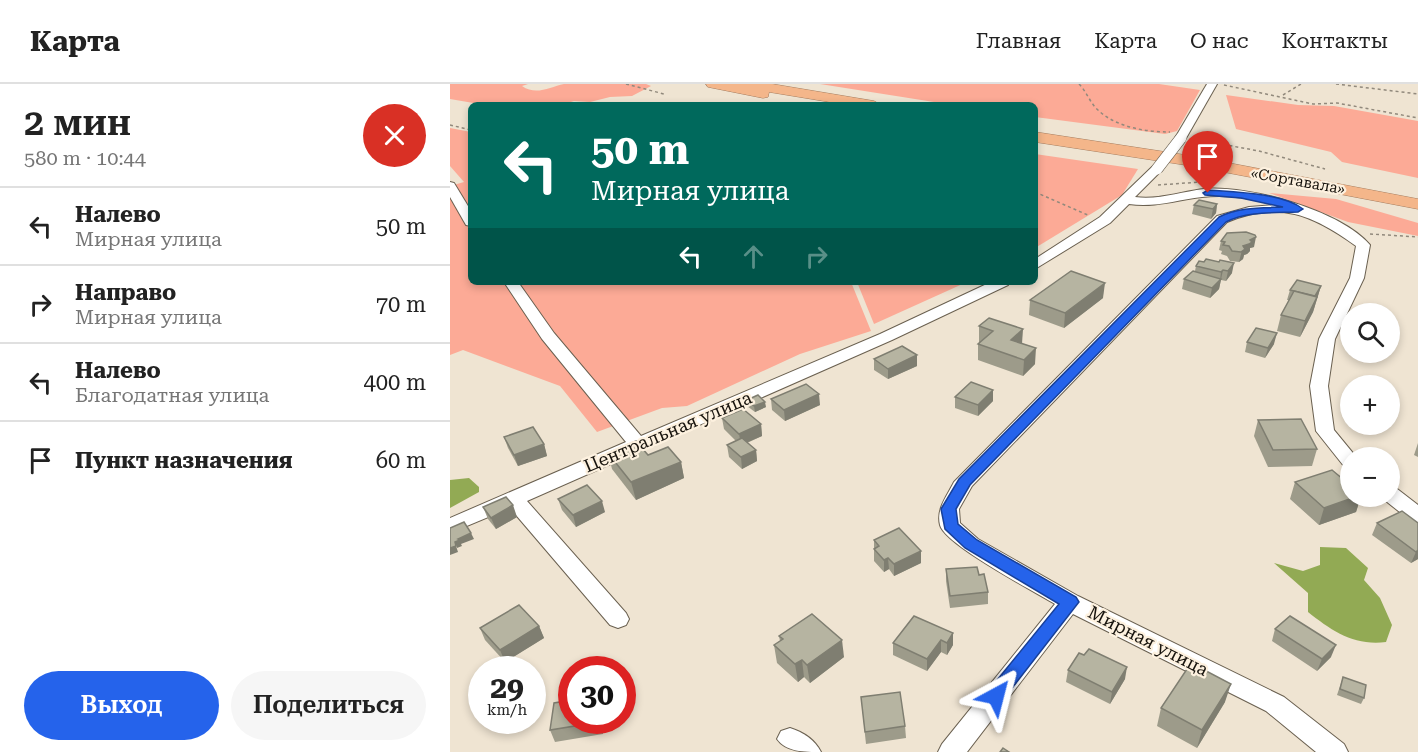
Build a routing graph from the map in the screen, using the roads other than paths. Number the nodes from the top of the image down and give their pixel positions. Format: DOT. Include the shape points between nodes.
graph roads {
  1 [pos="713,84"];
  2 [pos="747,84"];
  3 [pos="1212,84"];
  4 [pos="812,102"];
  5 [pos="856,102"];
  6 [pos="1038,130"];
  7 [pos="1038,137"];
  8 [pos="450,186"];
  9 [pos="1418,195"];
  10 [pos="1128,200"];
  11 [pos="1418,204"];
  12 [pos="1298,209"];
  13 [pos="468,217"];
  14 [pos="1038,263"];
  15 [pos="512,285"];
  16 [pos="997,285"];
  17 [pos="638,445"];
  18 [pos="1340,449"];
  19 [pos="514,499"];
  20 [pos="1400,502"];
  21 [pos="1418,516"];
  22 [pos="450,526"];
  23 [pos="1070,602"];
  24 [pos="618,619"];
  25 [pos="951,752"];
  26 [pos="1335,752"];
  1 -- 4 [label="highway"];
  2 -- 5 [label="highway"];
  3 -- 10 [label="street, bridge" via="1184,133"];
  6 -- 9 [label="highway, «Сортавала»" via="1197,154"];
  7 -- 11 [label="highway, «Сортавала»" via="1192,161"];
  8 -- 13 [label="street"];
  10 -- 12 [label="street" via="1149,203 1208,193 1241,195"];
  10 -- 14 [label="street" via="1105,220"];
  12 -- 18 [label="street" via="1348,233 1363,245 1357,278 1327,339 1319,386 1325,431"];
  12 -- 23 [label="street, Мирная улица" via="1251,211 1222,219 964,482 949,509 950,526 971,544"];
  15 -- 17 [label="street" via="548,336"];
  16 -- 17 [label="street, Центральная улица"];
  17 -- 19 [label="street, Центральная улица"];
  19 -- 22 [label="street, Центральная улица"];
  19 -- 24 [label="street"];
  20 -- 21 [label="street"];
  23 -- 25 [label="street"];
  23 -- 26 [label="street, Мирная улица" via="1275,704"];
}
